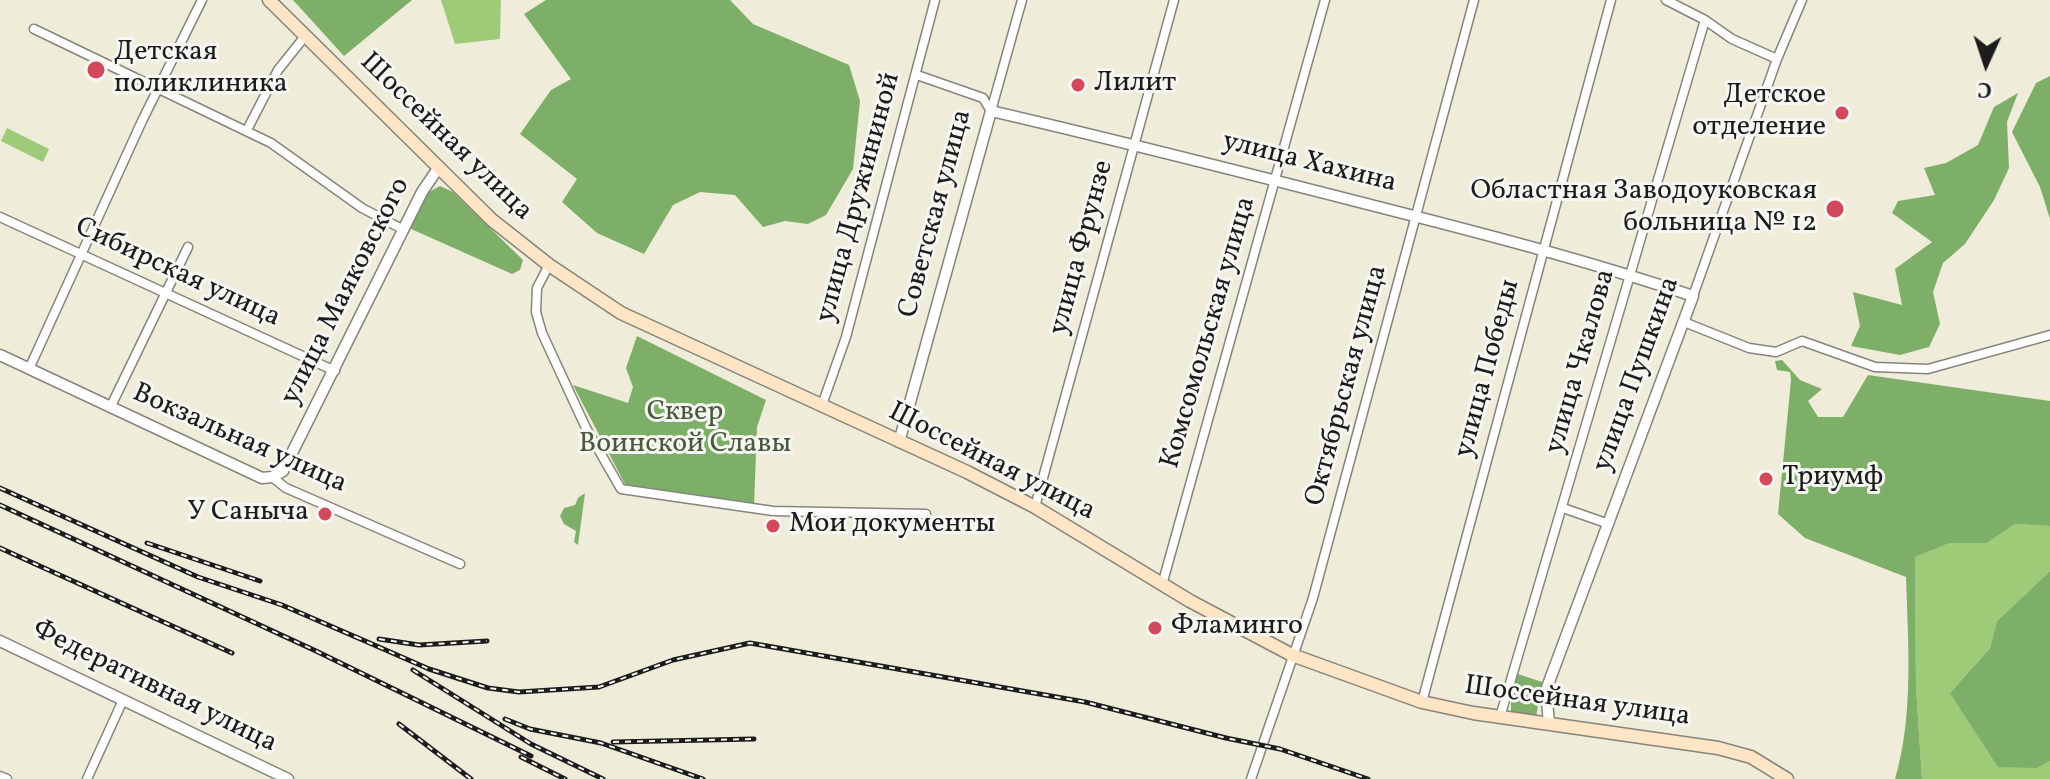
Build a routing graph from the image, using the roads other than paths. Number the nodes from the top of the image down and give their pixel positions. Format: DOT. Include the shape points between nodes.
graph roads {
  1 [pos="202,0"];
  2 [pos="269,0"];
  3 [pos="935,0"];
  4 [pos="1022,0"];
  5 [pos="1174,0"];
  6 [pos="1325,0"];
  7 [pos="1474,0"];
  8 [pos="1611,0"];
  9 [pos="1666,0"];
  10 [pos="1802,0"];
  11 [pos="1705,20"];
  12 [pos="34,29"];
  13 [pos="306,35"];
  14 [pos="1777,59"];
  15 [pos="917,75"];
  16 [pos="158,88"];
  17 [pos="991,111"];
  18 [pos="247,130"];
  19 [pos="1135,144"];
  20 [pos="439,167"];
  21 [pos="1275,180"];
  22 [pos="0,217"];
  23 [pos="1416,217"];
  24 [pos="404,230"];
  25 [pos="188,247"];
  26 [pos="1544,251"];
  27 [pos="80,254"];
  28 [pos="549,265"];
  29 [pos="1630,275"];
  30 [pos="164,293"];
  31 [pos="1693,296"];
  32 [pos="1684,322"];
  33 [pos="2050,335"];
  34 [pos="0,355"];
  35 [pos="29,369"];
  36 [pos="335,371"];
  37 [pos="822,405"];
  38 [pos="110,408"];
  39 [pos="899,442"];
  40 [pos="272,477"];
  41 [pos="1035,507"];
  42 [pos="1563,508"];
  43 [pos="926,514"];
  44 [pos="1609,524"];
  45 [pos="460,564"];
  46 [pos="1162,585"];
  47 [pos="0,641"];
  48 [pos="1292,655"];
  49 [pos="123,700"];
  50 [pos="1422,702"];
  51 [pos="1500,717"];
  52 [pos="1549,723"];
  53 [pos="0,776"];
  54 [pos="7,779"];
  55 [pos="87,779"];
  56 [pos="288,779"];
  57 [pos="1251,779"];
  58 [pos="1787,779"];
  1 -- 16 [label="street"];
  2 -- 13 [label="main road, Шоссейная улица"];
  3 -- 15 [label="street, улица Дружининой"];
  4 -- 17 [label="street, Советская улица"];
  5 -- 19 [label="street, улица Фрунзе"];
  6 -- 21 [label="street, Комсомольская улица"];
  7 -- 23 [label="street, Октябрьская улица"];
  8 -- 26 [label="street, улица Победы"];
  9 -- 11 [label="street"];
  10 -- 14 [label="street, улица Пушкина"];
  11 -- 14 [label="street"];
  11 -- 29 [label="street, улица Чкалова"];
  12 -- 16 [label="street"];
  13 -- 18 [label="street" via="278,70"];
  13 -- 20 [label="main road, Шоссейная улица"];
  14 -- 31 [label="street, улица Пушкина"];
  15 -- 17 [label="street, улица Хахина" via="983,98"];
  15 -- 37 [label="street, улица Дружининой" via="846,337"];
  16 -- 18 [label="street"];
  16 -- 27 [label="street"];
  17 -- 19 [label="street, улица Хахина"];
  17 -- 39 [label="street, Советская улица"];
  18 -- 24 [label="street" via="362,208"];
  19 -- 21 [label="street, улица Хахина"];
  19 -- 41 [label="street, улица Фрунзе"];
  20 -- 24 [label="street, улица Маяковского"];
  20 -- 28 [label="main road, Шоссейная улица" via="492,220"];
  21 -- 23 [label="street, улица Хахина"];
  21 -- 46 [label="street, Комсомольская улица"];
  22 -- 27 [label="street, Сибирская улица"];
  23 -- 26 [label="street, улица Хахина"];
  23 -- 48 [label="street, Октябрьская улица" via="1313,598"];
  24 -- 36 [label="street, улица Маяковского"];
  25 -- 30 [label="street"];
  26 -- 29 [label="street, улица Хахина"];
  26 -- 50 [label="street, улица Победы"];
  27 -- 30 [label="street, Сибирская улица"];
  27 -- 35 [label="street"];
  28 -- 37 [label="main road, Шоссейная улица" via="621,313"];
  28 -- 43 [label="street" via="537,288 542,333 621,489 773,511"];
  29 -- 31 [label="street, улица Хахина"];
  29 -- 42 [label="street, улица Чкалова"];
  30 -- 36 [label="street, Сибирская улица"];
  30 -- 38 [label="street"];
  31 -- 32 [label="street, улица Пушкина"];
  32 -- 33 [label="street" via="1749,348 1776,352 1802,341 1875,367 1928,369"];
  32 -- 44 [label="street, улица Пушкина"];
  34 -- 35 [label="street, Вокзальная улица"];
  35 -- 38 [label="street, Вокзальная улица"];
  36 -- 40 [label="street, улица Маяковского" via="283,471"];
  37 -- 39 [label="main road, Шоссейная улица"];
  38 -- 40 [label="street, Вокзальная улица" via="261,478"];
  39 -- 41 [label="main road, Шоссейная улица"];
  40 -- 45 [label="street, Вокзальная улица"];
  41 -- 46 [label="main road, Шоссейная улица"];
  42 -- 44 [label="street"];
  42 -- 51 [label="street, улица Чкалова"];
  44 -- 52 [label="street, улица Пушкина" via="1546,690"];
  46 -- 48 [label="main road, Шоссейная улица"];
  47 -- 49 [label="street, Федеративная улица"];
  48 -- 50 [label="main road, Шоссейная улица"];
  48 -- 57 [label="street, Октябрьская улица"];
  49 -- 55 [label="street"];
  49 -- 56 [label="street, Федеративная улица"];
  50 -- 51 [label="main road, Шоссейная улица"];
  51 -- 52 [label="main road, Шоссейная улица"];
  52 -- 58 [label="main road, Шоссейная улица" via="1718,748 1751,757"];
  53 -- 54 [label="street"];
}
